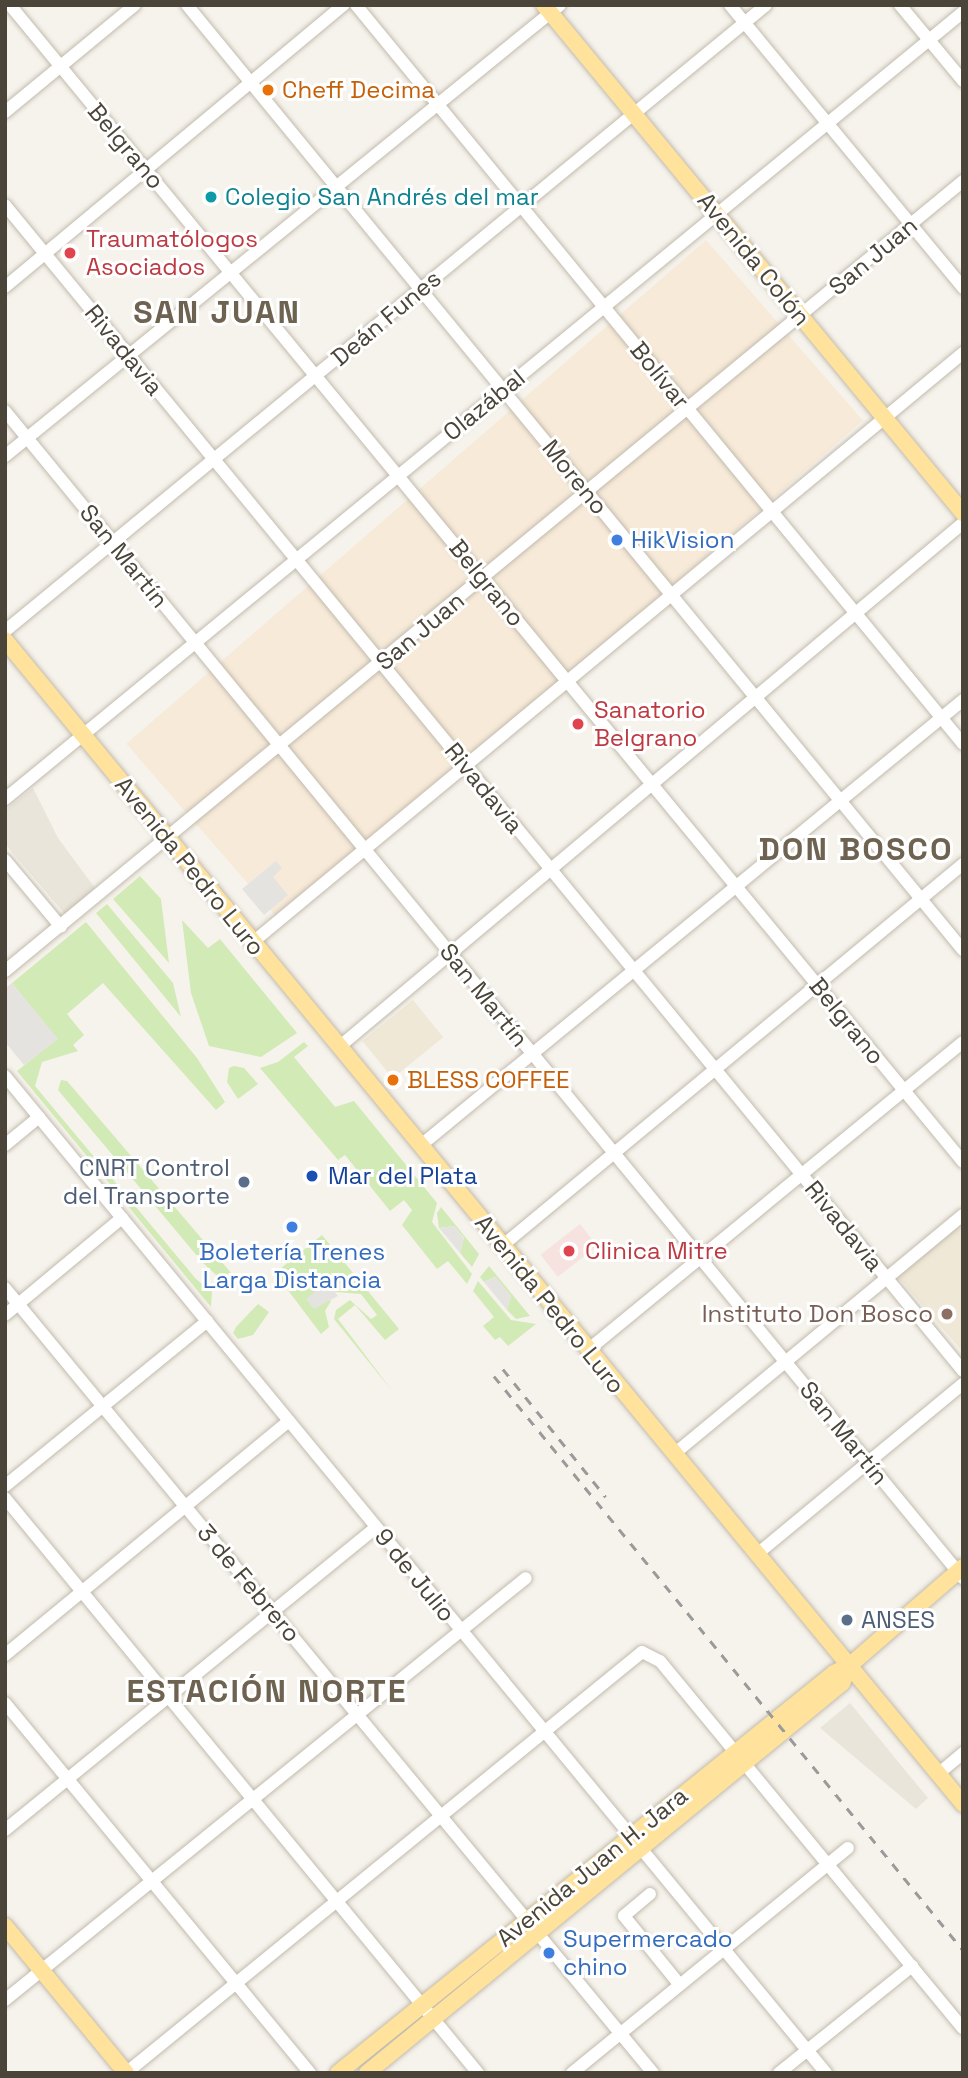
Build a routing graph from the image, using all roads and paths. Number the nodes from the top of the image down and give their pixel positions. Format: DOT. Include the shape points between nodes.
graph roads {
  1 [pos="10,5"];
  2 [pos="135,5"];
  3 [pos="187,5"];
  4 [pos="344,5"];
  5 [pos="356,5"];
  6 [pos="730,5"];
  7 [pos="766,5"];
  8 [pos="900,5"];
  9 [pos="551,8"];
  10 [pos="963,12"];
  11 [pos="744,23"];
  12 [pos="929,40"];
  13 [pos="61,67"];
  14 [pos="963,81"];
  15 [pos="250,83"];
  16 [pos="437,103"];
  17 [pos="5,112"];
  18 [pos="634,114"];
  19 [pos="827,124"];
  20 [pos="146,170"];
  21 [pos="963,181"];
  22 [pos="334,185"];
  23 [pos="5,205"];
  24 [pos="521,206"];
  25 [pos="717,214"];
  26 [pos="910,225"];
  27 [pos="45,254"];
  28 [pos="229,271"];
  29 [pos="5,287"];
  30 [pos="963,288"];
  31 [pos="421,289"];
  32 [pos="604,307"];
  33 [pos="800,316"];
  34 [pos="963,353"];
  35 [pos="128,355"];
  36 [pos="316,376"];
  37 [pos="503,389"];
  38 [pos="688,409"];
  39 [pos="5,411"];
  40 [pos="884,419"];
  41 [pos="27,438"];
  42 [pos="5,456"];
  43 [pos="214,459"];
  44 [pos="398,475"];
  45 [pos="587,492"];
  46 [pos="772,512"];
  47 [pos="963,513"];
  48 [pos="963,523"];
  49 [pos="113,543"];
  50 [pos="296,559"];
  51 [pos="483,579"];
  52 [pos="671,595"];
  53 [pos="855,613"];
  54 [pos="5,631"];
  55 [pos="5,640"];
  56 [pos="195,643"];
  57 [pos="381,663"];
  58 [pos="566,681"];
  59 [pos="755,697"];
  60 [pos="963,700"];
  61 [pos="941,718"];
  62 [pos="83,736"];
  63 [pos="963,744"];
  64 [pos="280,746"];
  65 [pos="465,765"];
  66 [pos="652,784"];
  67 [pos="5,799"];
  68 [pos="840,800"];
  69 [pos="168,839"];
  70 [pos="364,848"];
  71 [pos="5,860"];
  72 [pos="963,864"];
  73 [pos="551,869"];
  74 [pos="736,886"];
  75 [pos="921,899"];
  76 [pos="61,927"];
  77 [pos="253,943"];
  78 [pos="963,950"];
  79 [pos="450,953"];
  80 [pos="633,970"];
  81 [pos="5,971"];
  82 [pos="817,984"];
  83 [pos="963,1042"];
  84 [pos="339,1047"];
  85 [pos="532,1053"];
  86 [pos="714,1069"];
  87 [pos="5,1076"];
  88 [pos="904,1090"];
  89 [pos="39,1117"];
  90 [pos="5,1145"];
  91 [pos="420,1146"];
  92 [pos="613,1152"];
  93 [pos="963,1161"];
  94 [pos="802,1175"];
  95 [pos="963,1215"];
  96 [pos="122,1218"];
  97 [pos="502,1246"];
  98 [pos="700,1258"];
  99 [pos="886,1278"];
  100 [pos="5,1288"];
  101 [pos="19,1304"];
  102 [pos="5,1315"];
  103 [pos="206,1321"];
  104 [pos="588,1350"];
  105 [pos="785,1362"];
  106 [pos="963,1371"];
  107 [pos="963,1384"];
  108 [pos="103,1406"];
  109 [pos="289,1422"];
  110 [pos="674,1454"];
  111 [pos="868,1462"];
  112 [pos="5,1486"];
  113 [pos="5,1498"];
  114 [pos="186,1506"];
  115 [pos="376,1527"];
  116 [pos="756,1555"];
  117 [pos="961,1572"];
  118 [pos="526,1578"];
  119 [pos="82,1592"];
  120 [pos="273,1612"];
  121 [pos="461,1631"];
  122 [pos="5,1655"];
  123 [pos="849,1666"];
  124 [pos="169,1697"];
  125 [pos="5,1703"];
  126 [pos="357,1713"];
  127 [pos="544,1730"];
  128 [pos="963,1754"];
  129 [pos="739,1758"];
  130 [pos="938,1774"];
  131 [pos="68,1779"];
  132 [pos="253,1799"];
  133 [pos="963,1804"];
  134 [pos="440,1814"];
  135 [pos="5,1830"];
  136 [pos="637,1841"];
  137 [pos="848,1848"];
  138 [pos="828,1864"];
  139 [pos="152,1881"];
  140 [pos="650,1894"];
  141 [pos="336,1901"];
  142 [pos="5,1926"];
  143 [pos="533,1926"];
  144 [pos="724,1947"];
  145 [pos="912,1966"];
  146 [pos="42,1970"];
  147 [pos="236,1983"];
  148 [pos="678,1984"];
  149 [pos="5,2000"];
  150 [pos="422,2005"];
  151 [pos="433,2018"];
  152 [pos="963,2028"];
  153 [pos="620,2033"];
  154 [pos="807,2050"];
  155 [pos="126,2073"];
  156 [pos="310,2073"];
  157 [pos="338,2073"];
  158 [pos="367,2073"];
  159 [pos="478,2073"];
  160 [pos="572,2073"];
  161 [pos="653,2073"];
  162 [pos="779,2073"];
  163 [pos="826,2073"];
  1 -- 13 [label="street, Belgrano"];
  2 -- 13 [label="street"];
  3 -- 15 [label="street, Moreno"];
  4 -- 15 [label="street"];
  5 -- 16 [label="street, Bolívar"];
  6 -- 11 [label="street"];
  7 -- 11 [label="street, Deán Funes"];
  8 -- 12 [label="street"];
  9 -- 16 [label="street"];
  9 -- 18 [label="main road, Avenida Colón"];
  10 -- 12 [label="street, Olazábal"];
  11 -- 18 [label="street, Deán Funes"];
  11 -- 19 [label="street"];
  12 -- 14 [label="street"];
  12 -- 19 [label="street, Olazábal"];
  13 -- 17 [label="street"];
  13 -- 20 [label="street, Belgrano"];
  15 -- 20 [label="street"];
  15 -- 22 [label="street, Moreno"];
  16 -- 22 [label="street"];
  16 -- 24 [label="street, Bolívar"];
  18 -- 24 [label="street, Deán Funes"];
  18 -- 25 [label="main road, Avenida Colón"];
  19 -- 25 [label="street, Olazábal"];
  19 -- 26 [label="street"];
  20 -- 27 [label="street"];
  20 -- 28 [label="street, Belgrano"];
  21 -- 26 [label="street, San Juan"];
  22 -- 28 [label="street"];
  22 -- 31 [label="street, Moreno"];
  23 -- 27 [label="street, Rivadavia"];
  24 -- 31 [label="street, Deán Funes"];
  24 -- 32 [label="street, Bolívar"];
  25 -- 32 [label="street, Olazábal"];
  25 -- 33 [label="main road, Avenida Colón"];
  26 -- 30 [label="street"];
  26 -- 33 [label="street, San Juan"];
  27 -- 29 [label="street"];
  27 -- 35 [label="street, Rivadavia"];
  28 -- 35 [label="street"];
  28 -- 36 [label="street, Belgrano"];
  31 -- 36 [label="street, Deán Funes"];
  31 -- 37 [label="street, Moreno"];
  32 -- 37 [label="street, Olazábal"];
  32 -- 38 [label="street, Bolívar"];
  33 -- 38 [label="street, San Juan"];
  33 -- 40 [label="main road, Avenida Colón"];
  34 -- 40 [label="street"];
  35 -- 41 [label="street"];
  35 -- 43 [label="street, Rivadavia"];
  36 -- 43 [label="street, Deán Funes"];
  36 -- 44 [label="street, Belgrano"];
  37 -- 44 [label="street, Olazábal"];
  37 -- 45 [label="street, Moreno"];
  38 -- 45 [label="street, San Juan"];
  38 -- 46 [label="street, Bolívar"];
  39 -- 41 [label="street, San Martín"];
  40 -- 46 [label="street"];
  40 -- 47 [label="main road, Avenida Colón"];
  41 -- 42 [label="street"];
  41 -- 49 [label="street, San Martín"];
  43 -- 49 [label="street, Deán Funes"];
  43 -- 50 [label="street, Rivadavia"];
  44 -- 50 [label="street, Olazábal"];
  44 -- 51 [label="street, Belgrano"];
  45 -- 51 [label="street, San Juan"];
  45 -- 52 [label="street, Moreno"];
  46 -- 52 [label="street"];
  46 -- 53 [label="street, Bolívar"];
  48 -- 53 [label="street"];
  49 -- 54 [label="street, Deán Funes"];
  49 -- 56 [label="street, San Martín"];
  50 -- 56 [label="street, Olazábal"];
  50 -- 57 [label="street, Rivadavia"];
  51 -- 57 [label="street, San Juan"];
  51 -- 58 [label="street, Belgrano"];
  52 -- 58 [label="street"];
  52 -- 59 [label="street, Moreno"];
  53 -- 59 [label="street"];
  53 -- 61 [label="street, Bolívar"];
  55 -- 62 [label="main road, Avenida Pedro Luro"];
  56 -- 62 [label="street, Olazábal"];
  56 -- 64 [label="street, San Martín"];
  57 -- 64 [label="street, San Juan"];
  57 -- 65 [label="street, Rivadavia"];
  58 -- 65 [label="street"];
  58 -- 66 [label="street, Belgrano"];
  59 -- 66 [label="street"];
  59 -- 68 [label="street, Moreno"];
  60 -- 61 [label="street"];
  61 -- 63 [label="street, Bolívar"];
  61 -- 68 [label="street"];
  62 -- 67 [label="street, Olazábal"];
  62 -- 69 [label="main road, Avenida Pedro Luro"];
  64 -- 69 [label="street, San Juan"];
  64 -- 70 [label="street, San Martín"];
  65 -- 70 [label="street"];
  65 -- 73 [label="street, Rivadavia"];
  66 -- 73 [label="street"];
  66 -- 74 [label="street, Belgrano"];
  68 -- 74 [label="street"];
  68 -- 75 [label="street, Moreno"];
  69 -- 76 [label="street, San Juan"];
  69 -- 77 [label="main road, Avenida Pedro Luro"];
  70 -- 77 [label="street"];
  70 -- 79 [label="street, San Martín"];
  71 -- 76 [label="street"];
  72 -- 75 [label="street"];
  73 -- 79 [label="street"];
  73 -- 80 [label="street, Rivadavia"];
  74 -- 80 [label="street"];
  74 -- 82 [label="street, Belgrano"];
  75 -- 78 [label="street, Moreno"];
  75 -- 82 [label="street"];
  76 -- 81 [label="street, San Juan"];
  77 -- 84 [label="main road, Avenida Pedro Luro"];
  79 -- 84 [label="street"];
  79 -- 85 [label="street, San Martín"];
  80 -- 85 [label="street"];
  80 -- 86 [label="street, Rivadavia"];
  82 -- 86 [label="street"];
  82 -- 88 [label="street, Belgrano"];
  83 -- 88 [label="street"];
  84 -- 91 [label="main road, Avenida Pedro Luro"];
  85 -- 91 [label="street"];
  85 -- 92 [label="street, San Martín"];
  86 -- 92 [label="street"];
  86 -- 94 [label="street, Rivadavia"];
  87 -- 89 [label="street, 9 de Julio"];
  88 -- 93 [label="street, Belgrano"];
  88 -- 94 [label="street"];
  89 -- 90 [label="street"];
  89 -- 96 [label="street, 9 de Julio"];
  91 -- 97 [label="main road, Avenida Pedro Luro"];
  92 -- 97 [label="street"];
  92 -- 98 [label="street, San Martín"];
  94 -- 98 [label="street"];
  94 -- 99 [label="street, Rivadavia"];
  95 -- 99 [label="street"];
  96 -- 101 [label="street"];
  96 -- 103 [label="street, 9 de Julio"];
  97 -- 104 [label="main road, Avenida Pedro Luro"];
  98 -- 104 [label="street"];
  98 -- 105 [label="street, San Martín"];
  99 -- 105 [label="street"];
  99 -- 106 [label="street, Rivadavia"];
  100 -- 101 [label="street, 3 de Febrero"];
  101 -- 102 [label="street"];
  101 -- 108 [label="street, 3 de Febrero"];
  103 -- 108 [label="street"];
  103 -- 109 [label="street, 9 de Julio"];
  104 -- 110 [label="main road, Avenida Pedro Luro"];
  105 -- 110 [label="street"];
  105 -- 111 [label="street, San Martín"];
  107 -- 111 [label="street"];
  108 -- 112 [label="street"];
  108 -- 114 [label="street, 3 de Febrero"];
  109 -- 114 [label="street"];
  109 -- 115 [label="street, 9 de Julio"];
  110 -- 116 [label="main road, Avenida Pedro Luro"];
  111 -- 116 [label="street"];
  111 -- 117 [label="street, San Martín"];
  113 -- 119 [label="street"];
  114 -- 119 [label="street"];
  114 -- 120 [label="street, 3 de Febrero"];
  115 -- 120 [label="street"];
  115 -- 121 [label="street, 9 de Julio"];
  116 -- 123 [label="main road, Avenida Pedro Luro"];
  117 -- 123 [label="main road, Avenida Juan H. Jara"];
  118 -- 121 [label="street"];
  119 -- 122 [label="street"];
  119 -- 124 [label="street"];
  120 -- 124 [label="street"];
  120 -- 126 [label="street, 3 de Febrero"];
  121 -- 126 [label="street"];
  121 -- 127 [label="street, 9 de Julio"];
  123 -- 129 [label="main road, Avenida Juan H. Jara"];
  123 -- 130 [label="main road, Avenida Pedro Luro"];
  124 -- 131 [label="street"];
  124 -- 132 [label="street"];
  125 -- 131 [label="street"];
  126 -- 132 [label="street"];
  126 -- 134 [label="street, 3 de Febrero"];
  127 -- 129 [label="street" via="638,1654 648,1653 660,1661"];
  127 -- 134 [label="street"];
  127 -- 136 [label="street, 9 de Julio"];
  128 -- 130 [label="street"];
  129 -- 136 [label="main road, Avenida Juan H. Jara"];
  129 -- 138 [label="street"];
  130 -- 133 [label="main road, Avenida Pedro Luro"];
  131 -- 135 [label="street"];
  131 -- 139 [label="street"];
  132 -- 139 [label="street"];
  132 -- 141 [label="street"];
  134 -- 141 [label="street"];
  134 -- 143 [label="street, 3 de Febrero"];
  136 -- 143 [label="main road, Avenida Juan H. Jara"];
  136 -- 144 [label="street, 9 de Julio"];
  137 -- 138 [label="street"];
  138 -- 144 [label="street"];
  138 -- 145 [label="street"];
  139 -- 146 [label="street"];
  139 -- 147 [label="street"];
  140 -- 148 [label="street" via="624,1916"];
  141 -- 147 [label="street"];
  141 -- 150 [label="street"];
  142 -- 146 [label="main road"];
  143 -- 150 [label="main road, Avenida Juan H. Jara"];
  143 -- 151 [label="main road, Avenida Juan H. Jara"];
  143 -- 153 [label="street, 3 de Febrero"];
  144 -- 148 [label="street"];
  144 -- 154 [label="street, 9 de Julio"];
  145 -- 152 [label="street"];
  145 -- 154 [label="street"];
  146 -- 149 [label="street"];
  146 -- 155 [label="main road"];
  147 -- 155 [label="street"];
  147 -- 156 [label="street"];
  148 -- 153 [label="street"];
  150 -- 151 [label="street"];
  150 -- 157 [label="main road, Avenida Juan H. Jara"];
  151 -- 158 [label="main road, Avenida Juan H. Jara"];
  151 -- 159 [label="street"];
  153 -- 160 [label="street"];
  153 -- 161 [label="street, 3 de Febrero"];
  154 -- 162 [label="street"];
  154 -- 163 [label="street, 9 de Julio"];
}
